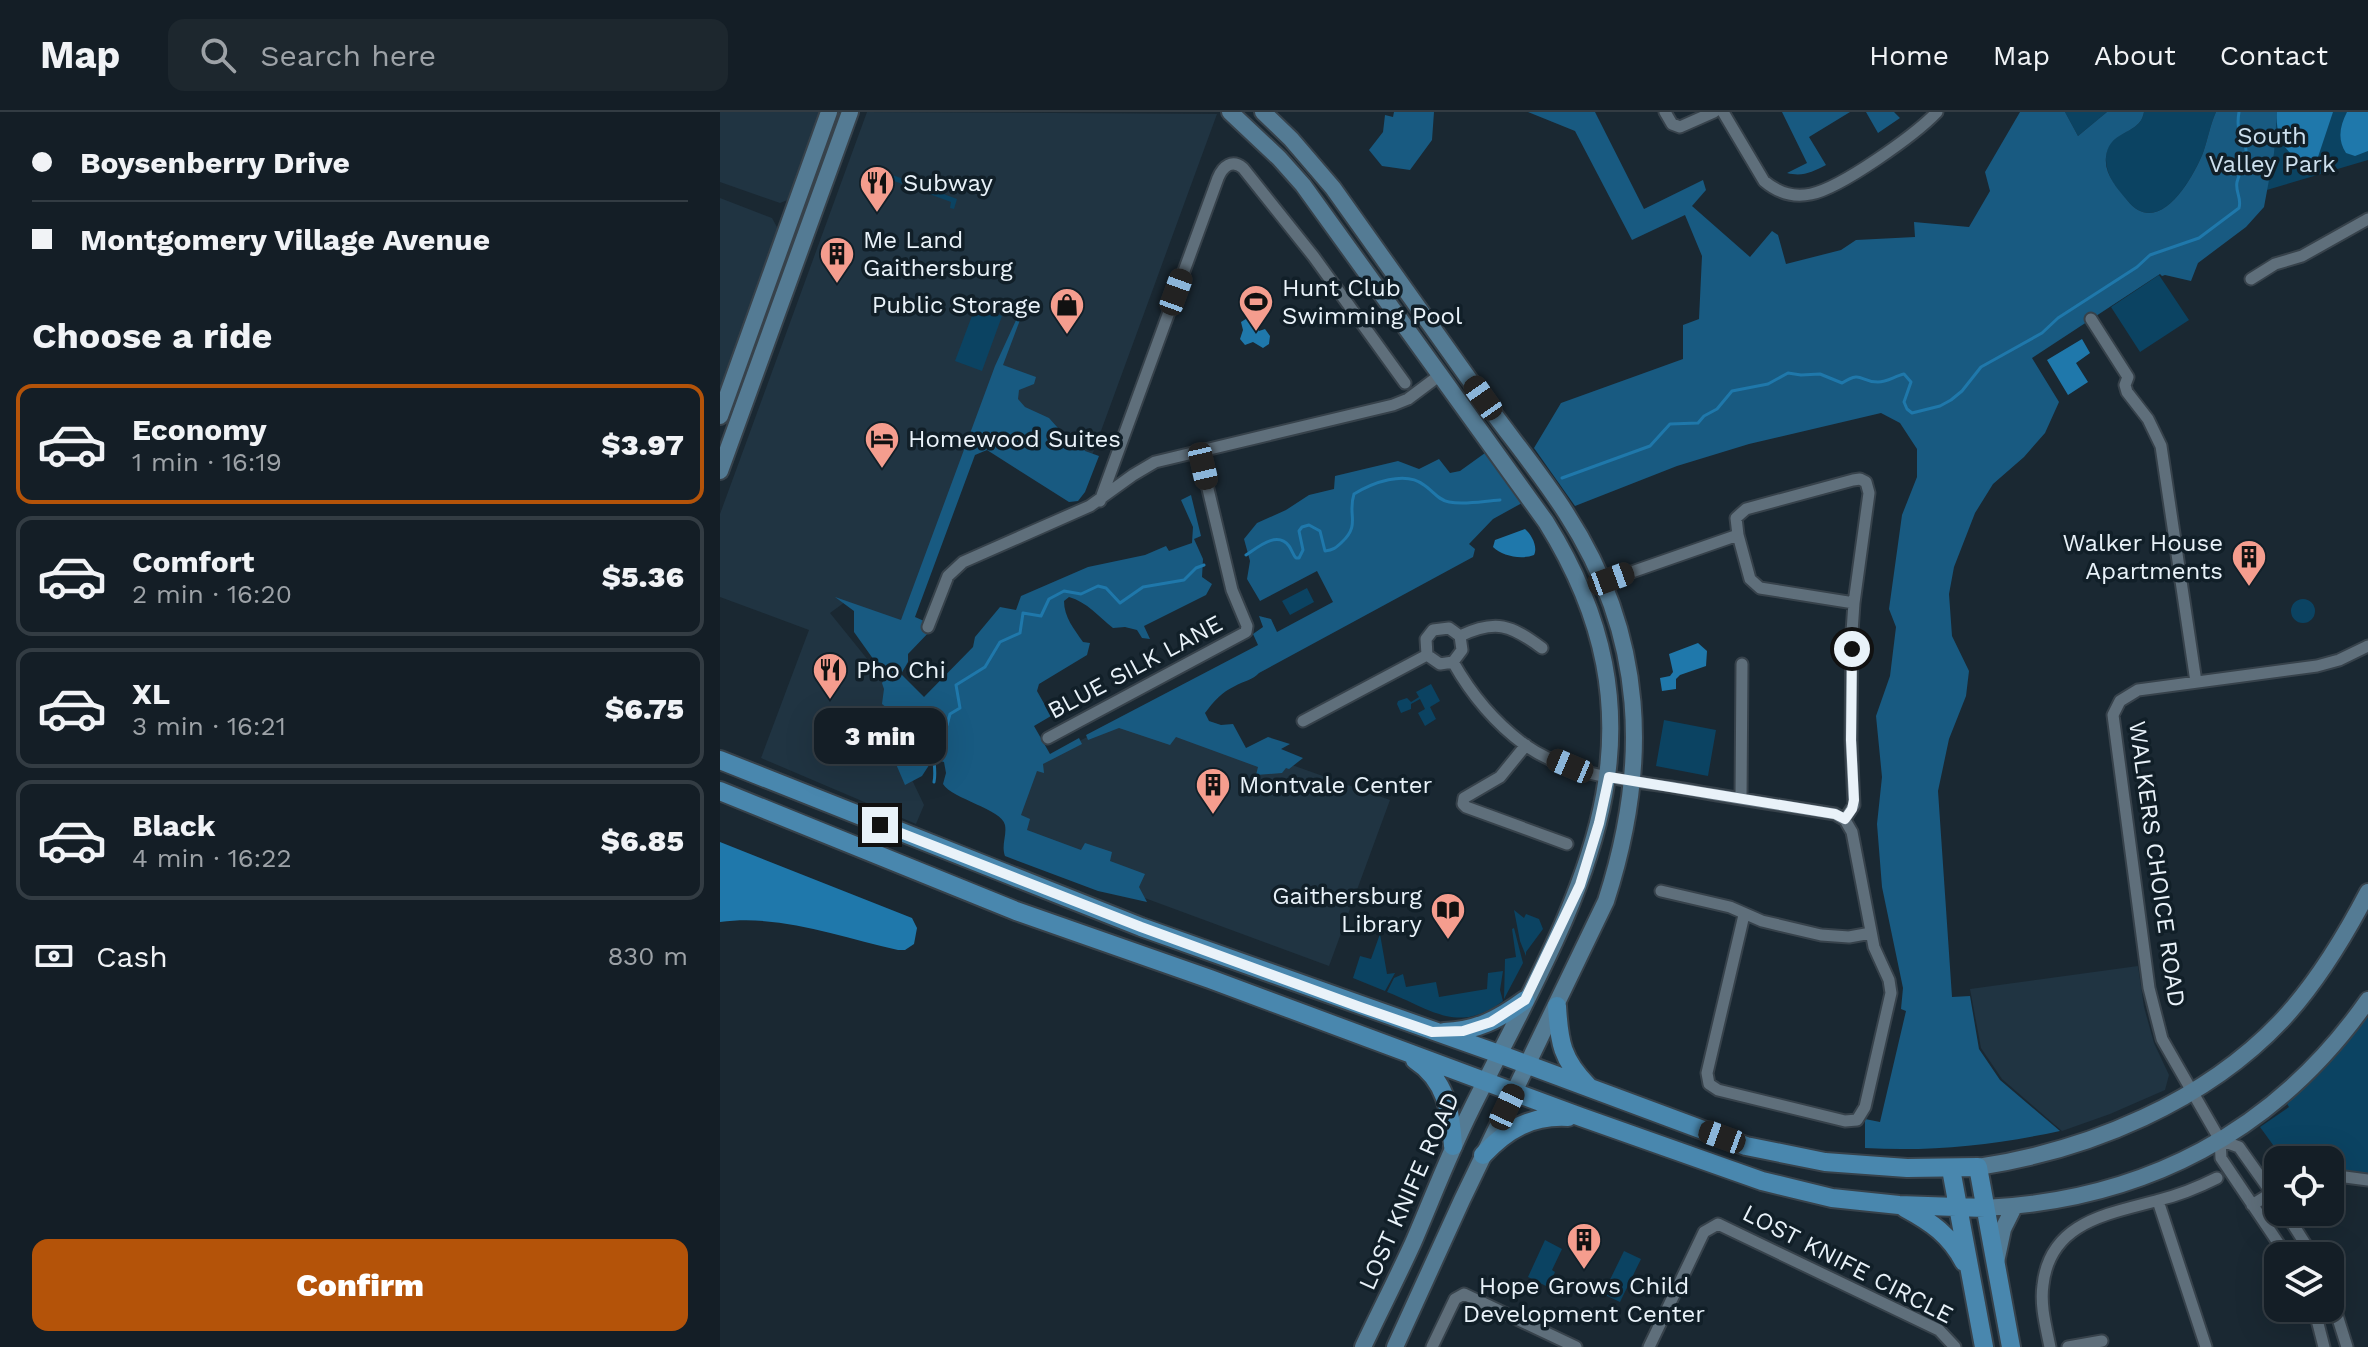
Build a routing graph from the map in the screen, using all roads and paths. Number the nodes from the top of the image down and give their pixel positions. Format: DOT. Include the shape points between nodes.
graph roads {
  1 [pos="829,112"];
  2 [pos="850,112"];
  3 [pos="1230,112"];
  4 [pos="1263,112"];
  5 [pos="1665,112"];
  6 [pos="1714,112"];
  7 [pos="1723,112"];
  8 [pos="1937,112"];
  9 [pos="2368,219"];
  10 [pos="2251,279"];
  11 [pos="2091,319"];
  12 [pos="1440,375"];
  13 [pos="1405,383"];
  14 [pos="720,416"];
  15 [pos="1199,451"];
  16 [pos="720,471"];
  17 [pos="1100,501"];
  18 [pos="1738,535"];
  19 [pos="1603,582"];
  20 [pos="1854,603"];
  21 [pos="928,627"];
  22 [pos="1460,636"];
  23 [pos="2368,646"];
  24 [pos="1542,648"];
  25 [pos="1427,655"];
  26 [pos="1453,662"];
  27 [pos="1742,664"];
  28 [pos="2196,682"];
  29 [pos="1303,721"];
  30 [pos="1048,738"];
  31 [pos="1526,745"];
  32 [pos="720,760"];
  33 [pos="1609,777"];
  34 [pos="1633,781"];
  35 [pos="720,791"];
  36 [pos="1741,799"];
  37 [pos="1845,819"];
  38 [pos="1567,844"];
  39 [pos="1661,891"];
  40 [pos="2368,892"];
  41 [pos="1744,915"];
  42 [pos="1871,933"];
  43 [pos="1525,1000"];
  44 [pos="2368,1000"];
  45 [pos="1557,1006"];
  46 [pos="1432,1032"];
  47 [pos="1403,1052"];
  48 [pos="1499,1054"];
  49 [pos="1526,1065"];
  50 [pos="1485,1081"];
  51 [pos="1590,1088"];
  52 [pos="2191,1091"];
  53 [pos="1514,1092"];
  54 [pos="1581,1117"];
  55 [pos="2220,1140"];
  56 [pos="1453,1146"];
  57 [pos="1483,1155"];
  58 [pos="1978,1167"];
  59 [pos="1951,1169"];
  60 [pos="2344,1177"];
  61 [pos="2217,1178"];
  62 [pos="2264,1179"];
  63 [pos="2368,1180"];
  64 [pos="2264,1200"];
  65 [pos="2158,1201"];
  66 [pos="1899,1205"];
  67 [pos="2252,1205"];
  68 [pos="2014,1207"];
  69 [pos="1985,1208"];
  70 [pos="1958,1209"];
  71 [pos="2277,1242"];
  72 [pos="1995,1264"];
  73 [pos="1971,1278"];
  74 [pos="2318,1322"];
  75 [pos="2339,1322"];
  76 [pos="2102,1341"];
  77 [pos="1363,1347"];
  78 [pos="1395,1347"];
  79 [pos="1432,1347"];
  80 [pos="1576,1347"];
  81 [pos="1649,1347"];
  82 [pos="1955,1347"];
  83 [pos="1984,1347"];
  84 [pos="2011,1347"];
  85 [pos="2050,1347"];
  86 [pos="2068,1347"];
  87 [pos="2206,1347"];
  88 [pos="2324,1347"];
  89 [pos="2347,1347"];
  1 -- 14 [label="street"];
  2 -- 16 [label="street"];
  3 -- 12 [label="street, LOST KNIFE ROAD" via="1294,174"];
  4 -- 19 [label="street" via="1333,188 1566,513"];
  5 -- 6 [label="street" via="1680,127"];
  7 -- 8 [label="street" via="1764,181 1797,195 1819,191 1856,171"];
  9 -- 10 [label="street"];
  11 -- 28 [label="street" via="2128,377 2127,392 2161,446"];
  12 -- 15 [label="street" via="1393,405"];
  12 -- 33 [label="street, LOST KNIFE ROAD" via="1546,522 1577,576 1610,692"];
  13 -- 17 [label="street" via="1241,166 1229,164 1219,174"];
  15 -- 17 [label="street" via="1144,468"];
  15 -- 30 [label="street, BLUE SILK LANE" via="1229,579 1247,626 1244,634"];
  17 -- 21 [label="street" via="963,562 948,576"];
  18 -- 19 [label="street"];
  18 -- 20 [label="street" via="1750,579 1760,588"];
  18 -- 20 [label="street" via="1736,518 1746,509 1864,480 1869,493"];
  19 -- 34 [label="street" via="1630,683"];
  20 -- 37 [label="street" via="1854,800"];
  22 -- 24 [label="street" via="1500,625"];
  22 -- 25 [label="street" via="1449,628 1433,630 1426,639"];
  22 -- 26 [label="street" via="1462,650"];
  23 -- 28 [label="street, WALKERS CHOICE ROAD" via="2317,666"];
  25 -- 26 [label="street" via="1440,664"];
  25 -- 29 [label="street"];
  26 -- 31 [label="street" via="1486,709"];
  27 -- 36 [label="street"];
  28 -- 52 [label="street, WALKERS CHOICE ROAD" via="2133,692 2117,705 2113,720 2151,1006 2162,1039"];
  31 -- 33 [label="street"];
  31 -- 38 [label="street" via="1506,771 1465,797 1463,804"];
  32 -- 46 [label="main road" via="1141,927"];
  33 -- 34 [label="street"];
  33 -- 43 [label="street, LOST KNIFE ROAD" via="1580,885"];
  34 -- 36 [label="street"];
  34 -- 45 [label="street" via="1621,854 1606,901"];
  35 -- 47 [label="main road" via="1016,911"];
  36 -- 37 [label="street"];
  37 -- 42 [label="street"];
  39 -- 41 [label="street"];
  40 -- 52 [label="street" via="2317,976 2282,1020"];
  41 -- 42 [label="street" via="1832,937"];
  41 -- 42 [label="street" via="1707,1073 1709,1084 1849,1121 1863,1113 1891,993"];
  43 -- 46 [label="main road" via="1484,1026"];
  43 -- 48 [label="street, LOST KNIFE ROAD"];
  44 -- 55 [label="street" via="2301,1079"];
  45 -- 49 [label="street"];
  45 -- 51 [label="main road" via="1562,1052"];
  46 -- 48 [label="main road"];
  47 -- 50 [label="main road"];
  47 -- 56 [label="main road" via="1424,1065 1441,1086"];
  48 -- 49 [label="main road"];
  48 -- 50 [label="street, LOST KNIFE ROAD"];
  49 -- 51 [label="main road"];
  49 -- 53 [label="street"];
  50 -- 53 [label="main road"];
  50 -- 56 [label="street, LOST KNIFE ROAD"];
  51 -- 59 [label="main road" via="1746,1146 1825,1162"];
  52 -- 55 [label="street, WALKERS CHOICE ROAD"];
  52 -- 58 [label="street" via="2079,1144"];
  53 -- 54 [label="main road"];
  53 -- 57 [label="street"];
  54 -- 57 [label="main road" via="1527,1122"];
  54 -- 66 [label="main road" via="1762,1181"];
  55 -- 62 [label="street" via="2239,1147"];
  55 -- 67 [label="street" via="2221,1158"];
  55 -- 68 [label="street" via="2114,1188"];
  56 -- 77 [label="street, LOST KNIFE ROAD"];
  57 -- 78 [label="street"];
  58 -- 59 [label="main road"];
  58 -- 69 [label="main road"];
  59 -- 70 [label="main road"];
  60 -- 63 [label="street"];
  61 -- 65 [label="street"];
  64 -- 67 [label="street"];
  65 -- 85 [label="street" via="2098,1217 2065,1237 2054,1251 2042,1288"];
  65 -- 87 [label="street"];
  66 -- 70 [label="main road"];
  66 -- 73 [label="main road" via="1946,1236"];
  67 -- 71 [label="street"];
  68 -- 69 [label="street"];
  68 -- 72 [label="street"];
  69 -- 70 [label="main road"];
  69 -- 72 [label="main road"];
  70 -- 73 [label="main road"];
  72 -- 84 [label="main road"];
  73 -- 83 [label="main road"];
  74 -- 88 [label="street"];
  75 -- 89 [label="street"];
  76 -- 86 [label="street"];
  79 -- 80 [label="street" via="1455,1299 1464,1294"];
  81 -- 82 [label="street, LOST KNIFE CIRCLE" via="1704,1232 1718,1224 1939,1330"];
}
